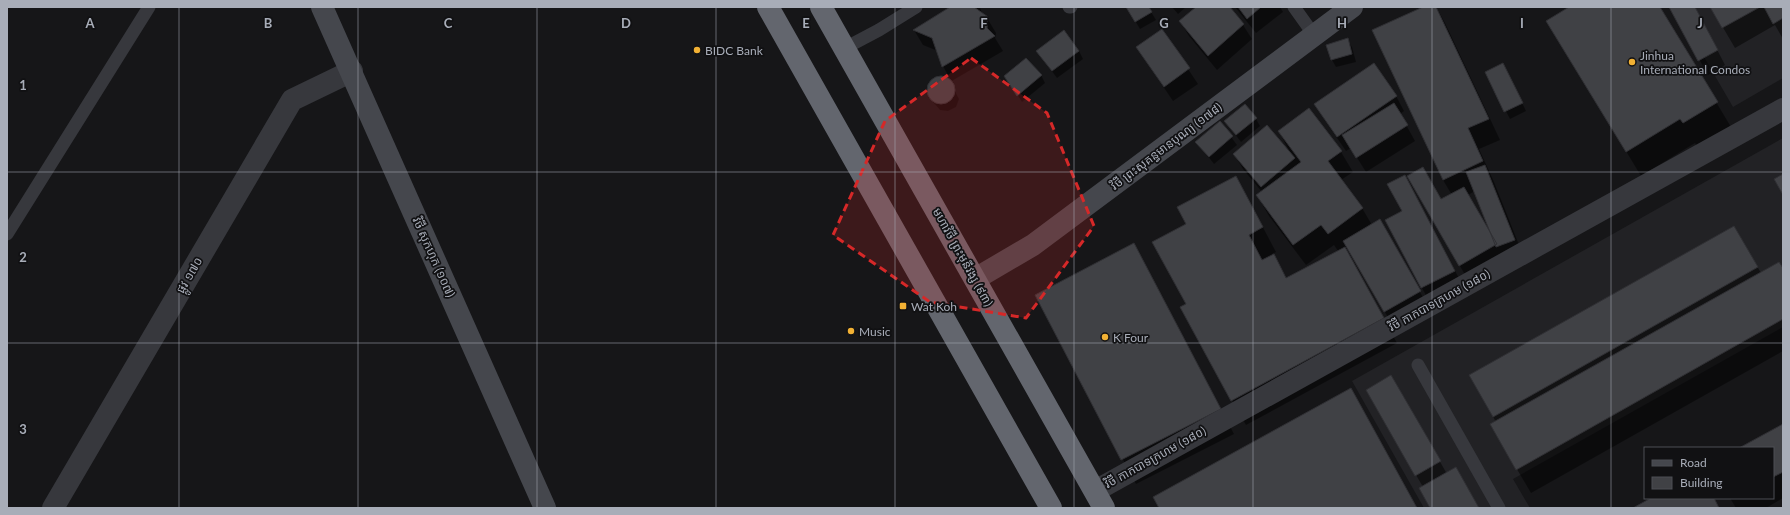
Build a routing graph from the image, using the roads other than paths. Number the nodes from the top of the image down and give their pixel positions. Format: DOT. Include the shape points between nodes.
graph roads {
  1 [pos="149,7"];
  2 [pos="322,7"];
  3 [pos="768,7"];
  4 [pos="821,7"];
  5 [pos="916,7"];
  6 [pos="1294,7"];
  7 [pos="1352,7"];
  8 [pos="1314,35"];
  9 [pos="845,48"];
  10 [pos="352,71"];
  11 [pos="1783,109"];
  12 [pos="7,234"];
  13 [pos="975,279"];
  14 [pos="1418,365"];
  15 [pos="1099,499"];
  16 [pos="53,508"];
  17 [pos="545,508"];
  18 [pos="1051,508"];
  19 [pos="1500,508"];
  1 -- 12 [label="lane"];
  2 -- 10 [label="street, វិថី សុកហុក (១០៧)"];
  3 -- 18 [label="highway"];
  4 -- 9 [label="highway, មហាវិថី ព្រះមុនីវង្ស (៩៣)"];
  5 -- 9 [label="lane"];
  6 -- 8 [label="lane"];
  7 -- 8 [label="street, វិថី ព្រះសុគន្ធមានបុណ្យ (១៧៨)"];
  8 -- 13 [label="street, វិថី ព្រះសុគន្ធមានបុណ្យ (១៧៨)" via="1034,245"];
  9 -- 13 [label="highway, មហាវិថី ព្រះមុនីវង្ស (៩៣)"];
  10 -- 16 [label="street, ផ្លូវ ១៧០" via="292,100"];
  10 -- 17 [label="street, វិថី សុកហុក (១០៧)"];
  11 -- 15 [label="street, វិថី កាកបាទក្រហម (១៨០)"];
  13 -- 15 [label="highway, មហាវិថី ព្រះមុនីវង្ស (៩៣)"];
  14 -- 19 [label="lane"];
}
